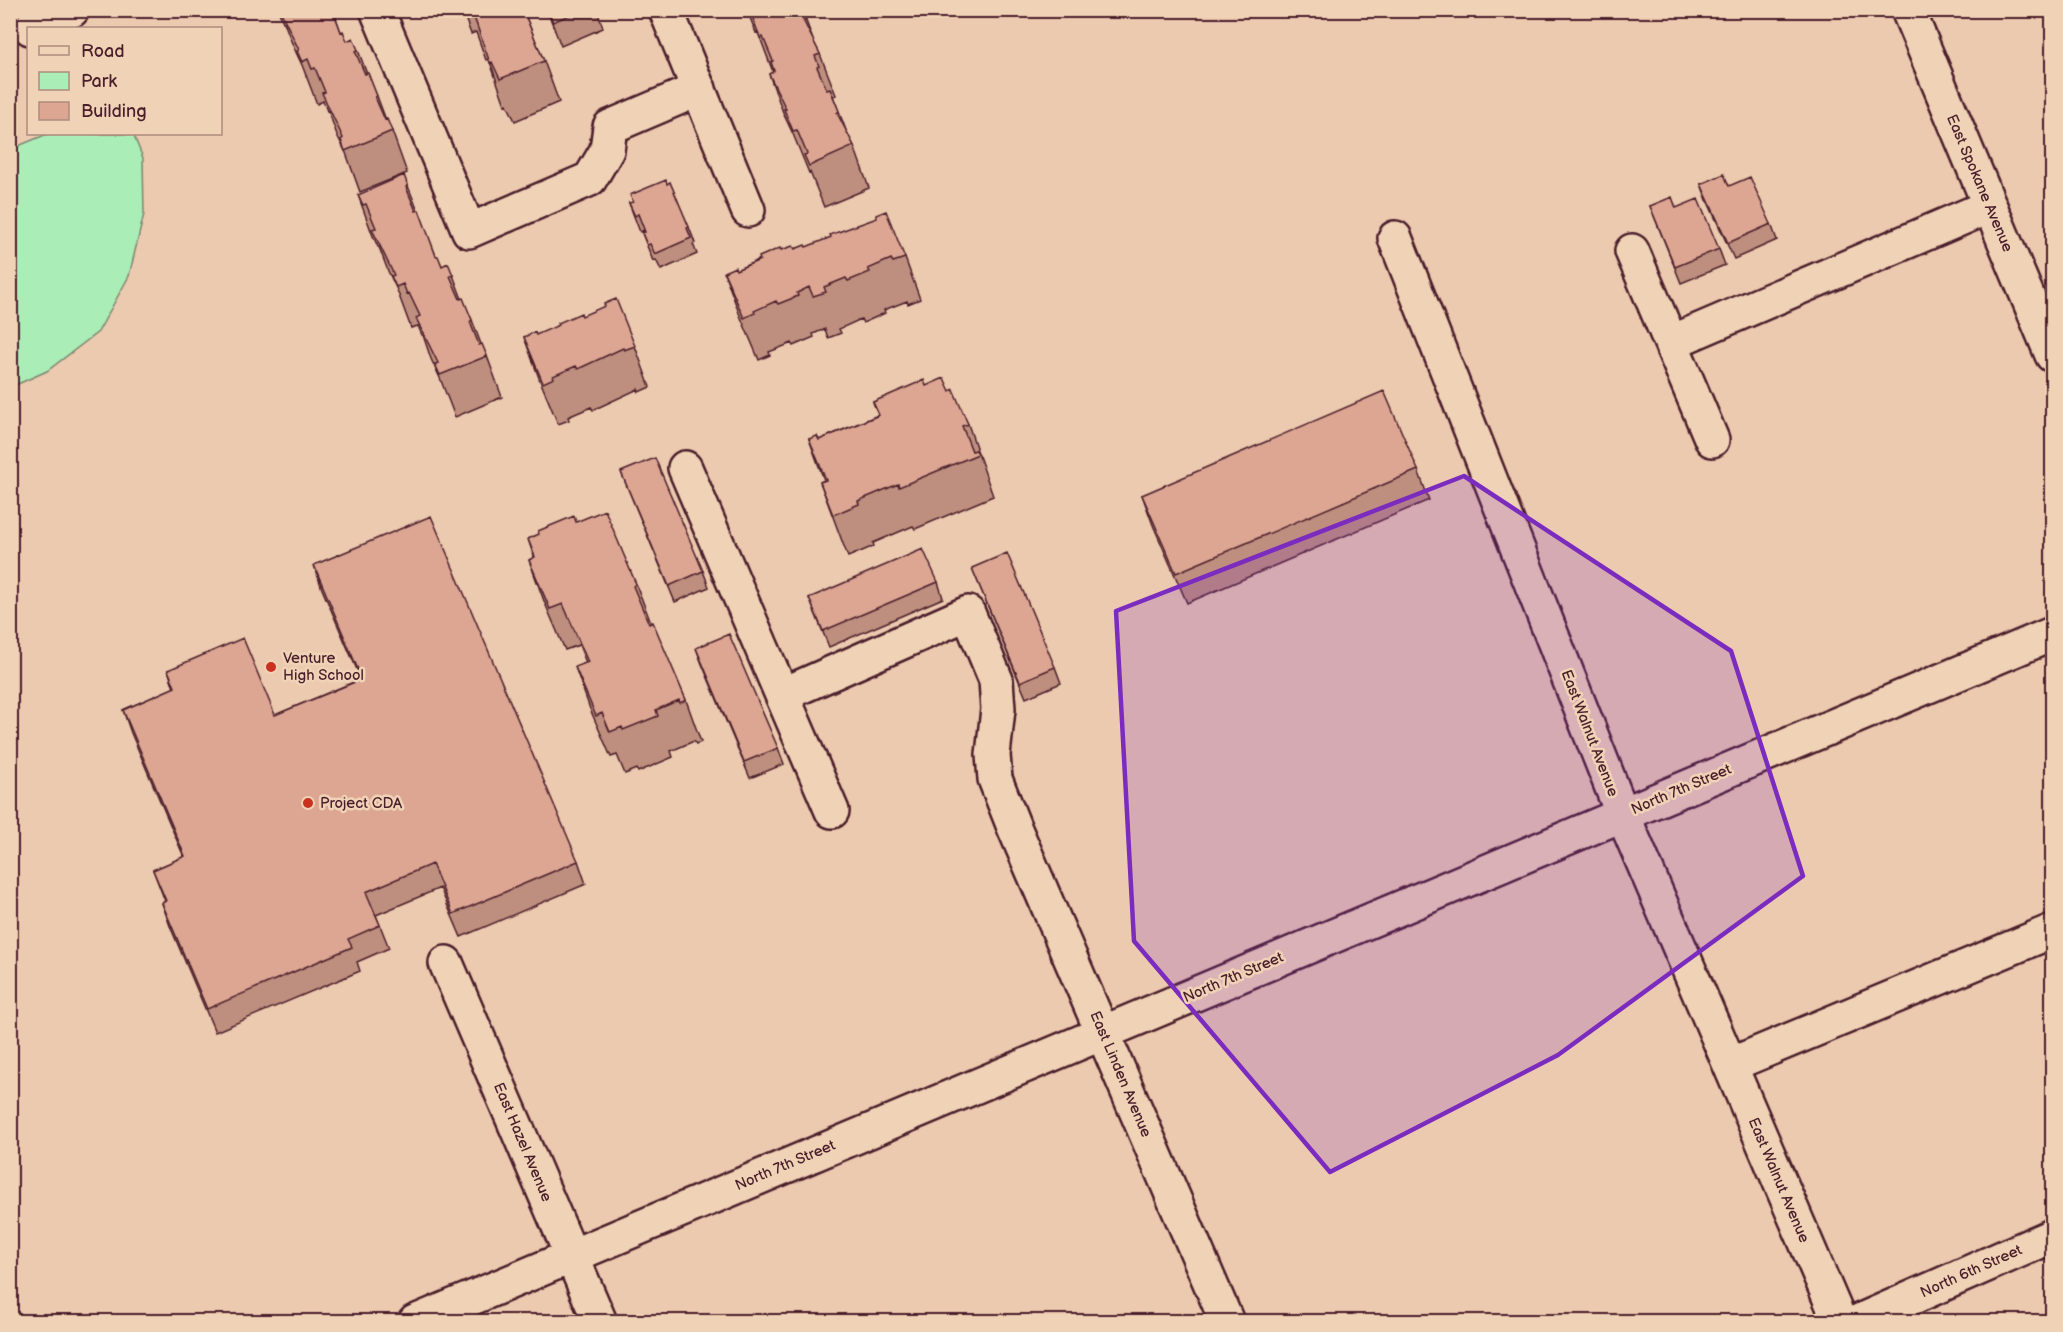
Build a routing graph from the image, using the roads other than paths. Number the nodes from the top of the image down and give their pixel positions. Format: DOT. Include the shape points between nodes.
graph roads {
  1 [pos="72,10"];
  2 [pos="376,10"];
  3 [pos="666,10"];
  4 [pos="1908,10"];
  5 [pos="34,27"];
  6 [pos="27,30"];
  7 [pos="10,37"];
  8 [pos="699,89"];
  9 [pos="1990,206"];
  10 [pos="748,210"];
  11 [pos="1395,238"];
  12 [pos="1632,251"];
  13 [pos="1672,342"];
  14 [pos="2052,355"];
  15 [pos="1712,440"];
  16 [pos="685,468"];
  17 [pos="2052,634"];
  18 [pos="782,695"];
  19 [pos="832,811"];
  20 [pos="1622,813"];
  21 [pos="2052,931"];
  22 [pos="446,963"];
  23 [pos="1102,1032"];
  24 [pos="1730,1065"];
  25 [pos="2052,1236"];
  26 [pos="572,1254"];
  27 [pos="415,1322"];
  28 [pos="600,1322"];
  29 [pos="1227,1322"];
  30 [pos="1840,1322"];
  31 [pos="1857,1322"];
  1 -- 5 [label="street"];
  2 -- 8 [label="street" via="469,231 590,179 607,150 610,127"];
  3 -- 8 [label="street"];
  4 -- 9 [label="street, East Spokane Avenue"];
  6 -- 7 [label="street"];
  8 -- 10 [label="street"];
  9 -- 13 [label="street"];
  9 -- 14 [label="street, East Spokane Avenue"];
  11 -- 20 [label="street, East Walnut Avenue"];
  12 -- 13 [label="street"];
  13 -- 15 [label="street"];
  16 -- 18 [label="street"];
  17 -- 20 [label="street, North 7th Street"];
  18 -- 19 [label="street"];
  18 -- 23 [label="street, East Linden Avenue" via="968,613 996,680 995,779"];
  20 -- 23 [label="street, North 7th Street"];
  20 -- 24 [label="street, East Walnut Avenue"];
  21 -- 24 [label="street"];
  22 -- 26 [label="street, East Hazel Avenue"];
  23 -- 26 [label="street, North 7th Street"];
  23 -- 29 [label="street, East Linden Avenue"];
  24 -- 30 [label="street, East Walnut Avenue"];
  25 -- 31 [label="street, North 6th Street"];
  26 -- 27 [label="street, North 7th Street"];
  26 -- 28 [label="street, East Hazel Avenue"];
}
